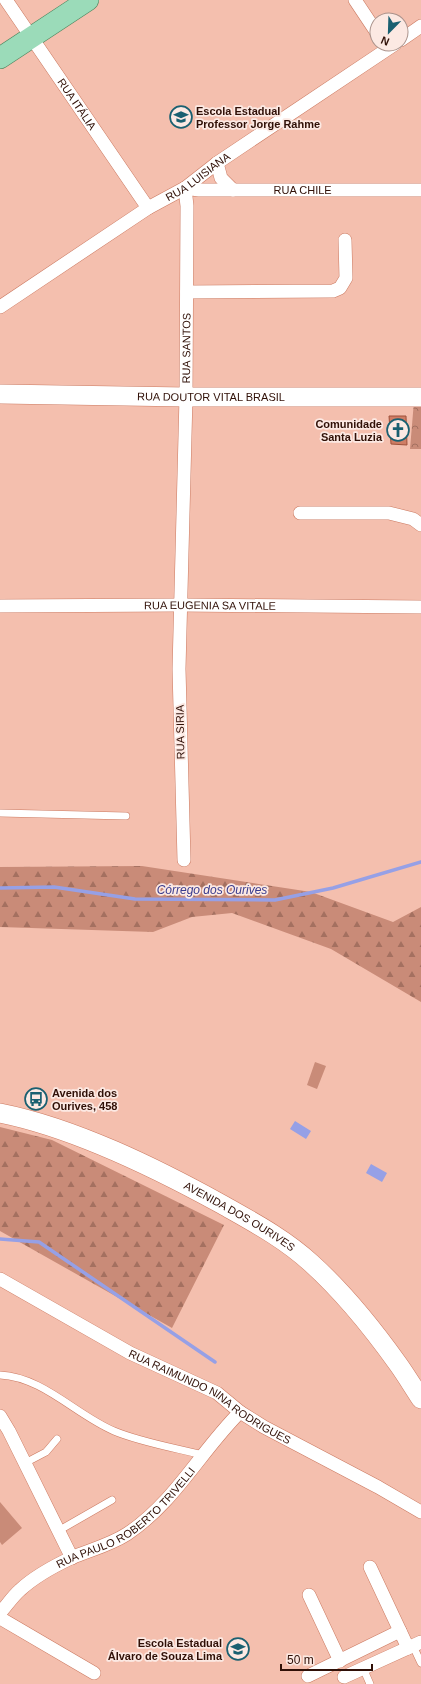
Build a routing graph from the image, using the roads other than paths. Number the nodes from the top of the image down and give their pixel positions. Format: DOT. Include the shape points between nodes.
graph roads {
  1 [pos="6,0"];
  2 [pos="63,0"];
  3 [pos="88,0"];
  4 [pos="355,0"];
  5 [pos="369,21"];
  6 [pos="421,26"];
  7 [pos="28,32"];
  8 [pos="409,34"];
  9 [pos="0,42"];
  10 [pos="380,52"];
  11 [pos="0,58"];
  12 [pos="218,163"];
  13 [pos="185,188"];
  14 [pos="234,190"];
  15 [pos="421,190"];
  16 [pos="148,208"];
  17 [pos="345,240"];
  18 [pos="187,292"];
  19 [pos="0,307"];
  20 [pos="0,394"];
  21 [pos="186,397"];
  22 [pos="421,397"];
  23 [pos="300,513"];
  24 [pos="421,525"];
  25 [pos="180,605"];
  26 [pos="0,606"];
  27 [pos="421,607"];
  28 [pos="0,814"];
  29 [pos="126,816"];
  30 [pos="184,860"];
  31 [pos="0,1113"];
  32 [pos="0,1279"];
  33 [pos="0,1375"];
  34 [pos="421,1399"];
  35 [pos="240,1412"];
  36 [pos="0,1416"];
  37 [pos="57,1439"];
  38 [pos="203,1455"];
  39 [pos="25,1463"];
  40 [pos="112,1500"];
  41 [pos="421,1512"];
  42 [pos="58,1531"];
  43 [pos="72,1558"];
  44 [pos="370,1567"];
  45 [pos="309,1595"];
  46 [pos="0,1613"];
  47 [pos="0,1618"];
  48 [pos="400,1631"];
  49 [pos="414,1645"];
  50 [pos="340,1660"];
  51 [pos="421,1663"];
  52 [pos="363,1668"];
  53 [pos="94,1673"];
  54 [pos="308,1676"];
  55 [pos="344,1677"];
  56 [pos="370,1684"];
  1 -- 7 [label="street, RUA ITÁLIA"];
  2 -- 7 [label="main road"];
  3 -- 7 [label="main road"];
  4 -- 5 [label="street"];
  6 -- 8 [label="street"];
  7 -- 9 [label="main road"];
  7 -- 11 [label="main road"];
  7 -- 16 [label="street, RUA ITÁLIA"];
  10 -- 12 [label="street, RUA LUISIANA"];
  12 -- 13 [label="street, RUA LUISIANA"];
  12 -- 14 [label="street" via="222,178"];
  13 -- 14 [label="street, RUA CHILE"];
  13 -- 16 [label="street, RUA LUISIANA"];
  13 -- 18 [label="street, RUA SANTOS"];
  14 -- 15 [label="street, RUA CHILE"];
  16 -- 19 [label="street, RUA LUISIANA"];
  17 -- 18 [label="street" via="346,278 340,288 333,291"];
  18 -- 21 [label="street, RUA SANTOS"];
  20 -- 21 [label="main road, RUA DOUTOR VITAL BRASIL"];
  21 -- 22 [label="main road, RUA DOUTOR VITAL BRASIL"];
  21 -- 25 [label="street, RUA SANTOS"];
  23 -- 24 [label="street" via="390,513 413,519"];
  25 -- 26 [label="street, RUA EUGENIA SA VITALE"];
  25 -- 27 [label="street, RUA EUGENIA SA VITALE"];
  25 -- 30 [label="street, RUA SIRIA" via="179,676"];
  28 -- 29 [label="lane"];
  31 -- 34 [label="main road, AVENIDA DOS OURIVES" via="63,1131 125,1156 182,1182 289,1244 312,1264 370,1327"];
  32 -- 35 [label="street, RUA RAIMUNDO NINA RODRIGUES" via="130,1353 217,1393"];
  33 -- 38 [label="lane" via="25,1380 115,1431"];
  35 -- 38 [label="street, RUA PAULO ROBERTO TRIVELLI" via="220,1432"];
  35 -- 41 [label="street, RUA RAIMUNDO NINA RODRIGUES"];
  36 -- 39 [label="street"];
  37 -- 39 [label="lane" via="46,1452"];
  38 -- 43 [label="street, RUA PAULO ROBERTO TRIVELLI" via="162,1505 126,1534"];
  39 -- 42 [label="street"];
  40 -- 42 [label="lane"];
  42 -- 43 [label="street"];
  43 -- 46 [label="street, RUA PAULO ROBERTO TRIVELLI" via="42,1574 20,1590"];
  44 -- 48 [label="street"];
  45 -- 50 [label="street"];
  47 -- 53 [label="street"];
  48 -- 49 [label="street"];
  48 -- 50 [label="street"];
  49 -- 51 [label="lane"];
  49 -- 52 [label="street"];
  50 -- 54 [label="street"];
  52 -- 55 [label="street"];
  52 -- 56 [label="lane"];
}
